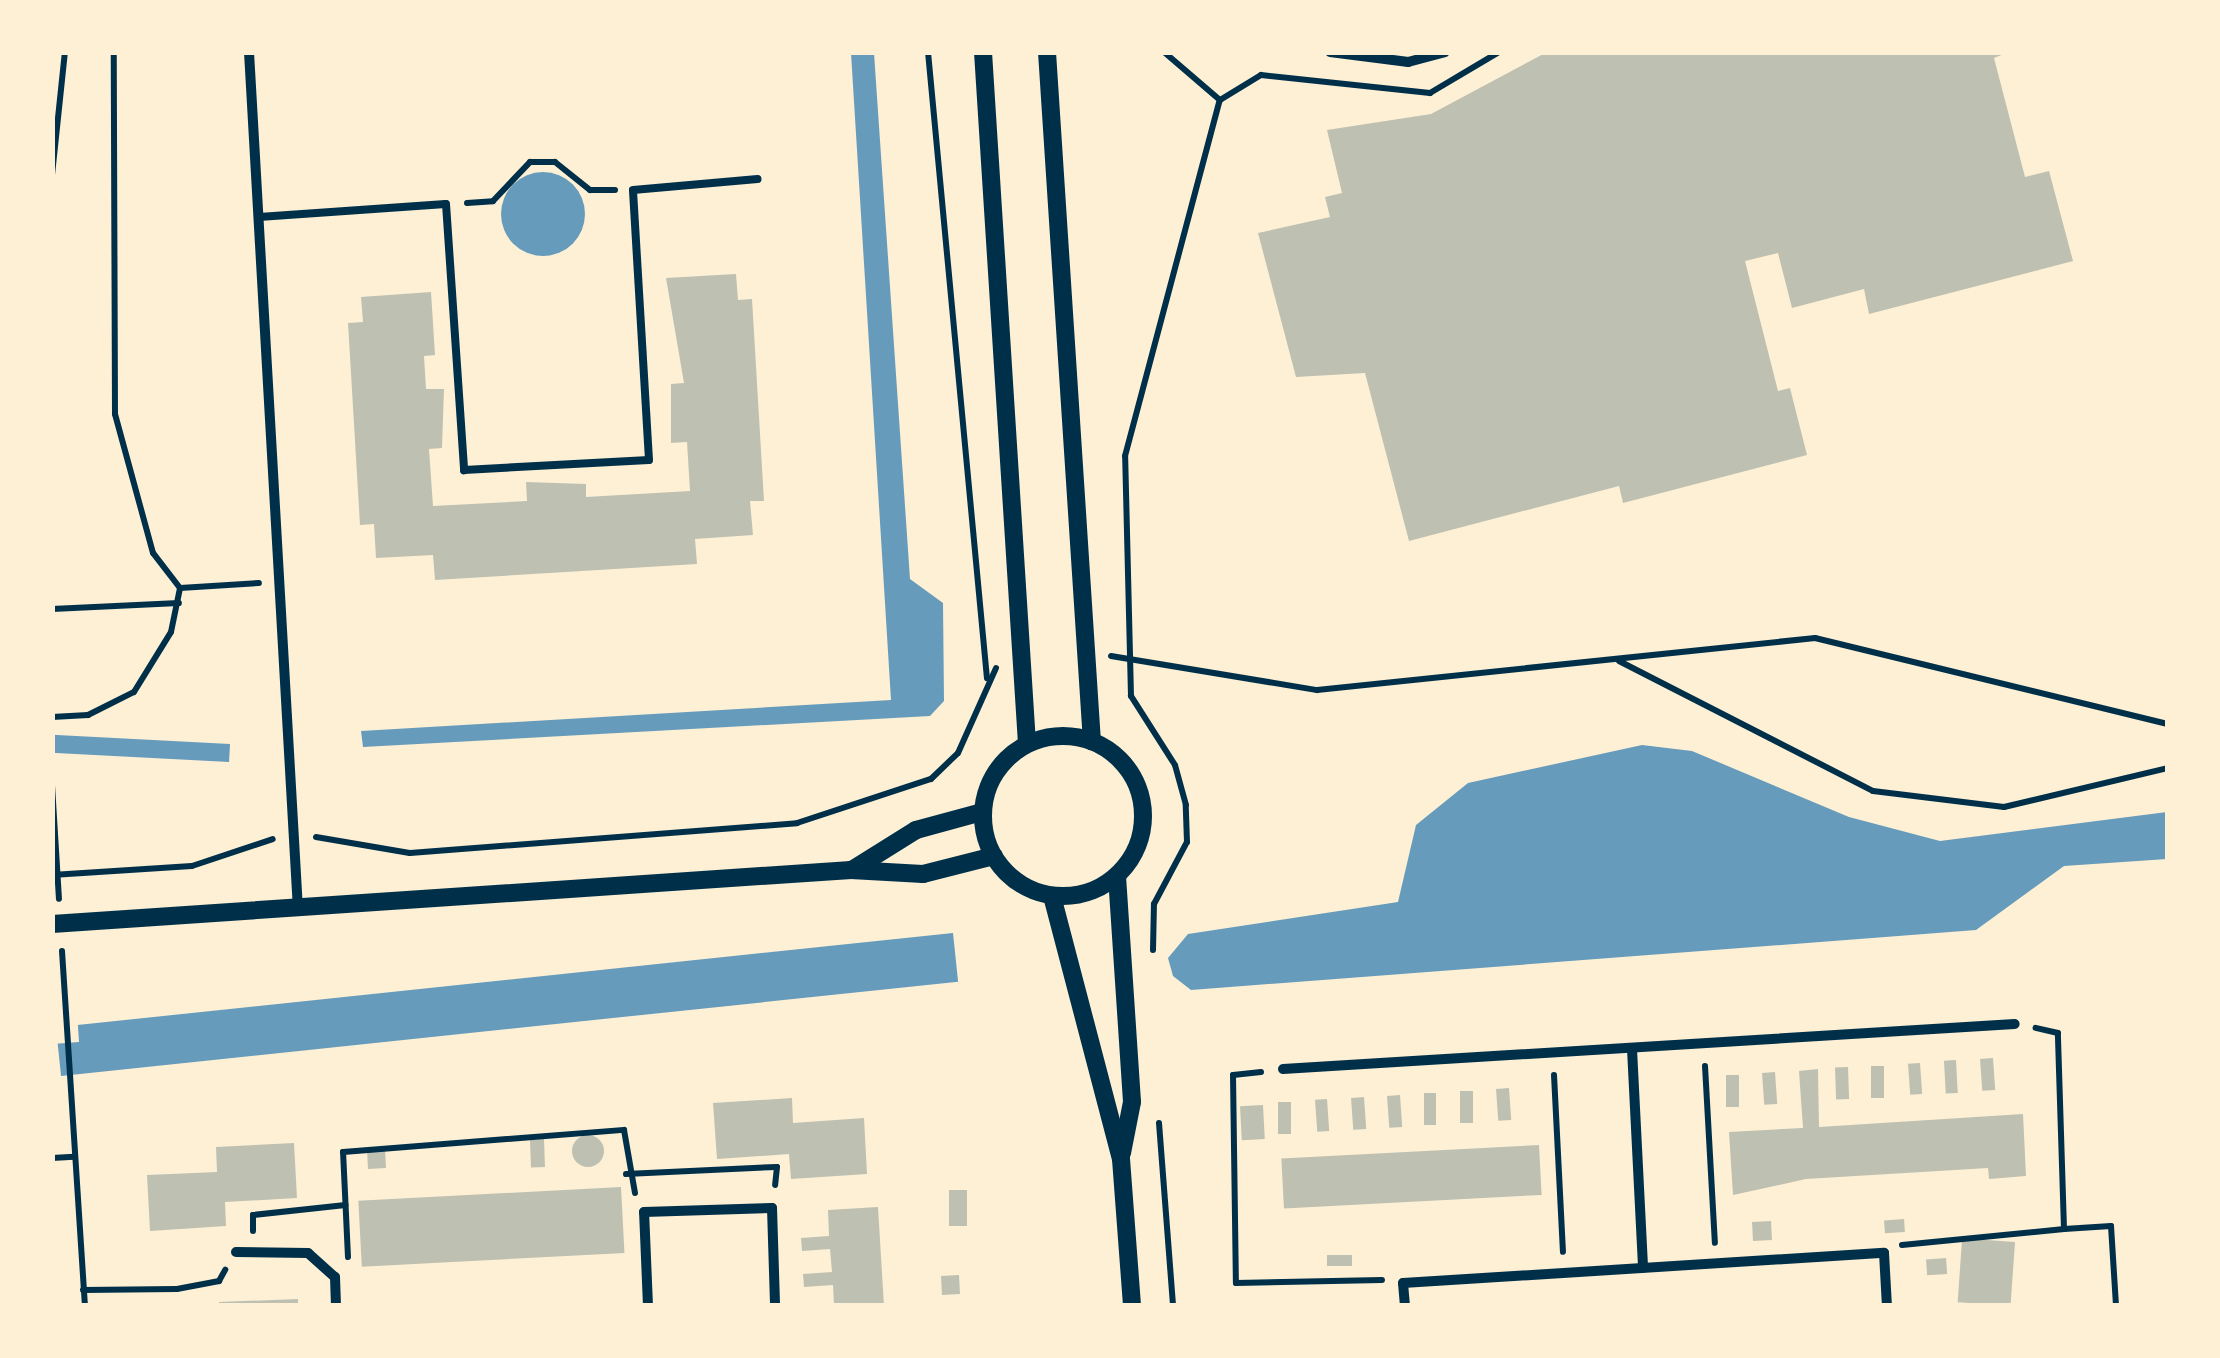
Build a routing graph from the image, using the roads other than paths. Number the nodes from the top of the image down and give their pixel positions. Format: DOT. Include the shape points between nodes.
graph roads {
  1 [pos="249,52"];
  2 [pos="984,52"];
  3 [pos="1046,52"];
  4 [pos="1330,52"];
  5 [pos="1445,52"];
  6 [pos="758,179"];
  7 [pos="259,217"];
  8 [pos="1092,742"];
  9 [pos="1027,744"];
  10 [pos="982,812"];
  11 [pos="994,856"];
  12 [pos="851,870"];
  13 [pos="1117,876"];
  14 [pos="1052,896"];
  15 [pos="298,911"];
  16 [pos="52,924"];
  17 [pos="2015,1024"];
  18 [pos="1632,1049"];
  19 [pos="1282,1070"];
  20 [pos="1122,1159"];
  21 [pos="236,1252"];
  22 [pos="1643,1268"];
  23 [pos="336,1306"];
  24 [pos="648,1306"];
  25 [pos="775,1306"];
  26 [pos="1132,1306"];
  27 [pos="1405,1306"];
  28 [pos="1887,1306"];
  1 -- 7 [label="street"];
  2 -- 9 [label="street"];
  3 -- 8 [label="street"];
  4 -- 5 [label="street" via="1408,62"];
  6 -- 7 [label="lane" via="633,190 650,460 464,470 446,204"];
  7 -- 15 [label="street"];
  8 -- 9 [label="street" via="1060,736"];
  8 -- 13 [label="street" via="1133,776 1142,802 1134,855"];
  9 -- 10 [label="street" via="988,785"];
  10 -- 11 [label="street"];
  10 -- 12 [label="street" via="916,830"];
  11 -- 12 [label="street" via="923,874"];
  11 -- 14 [label="street" via="1024,886"];
  12 -- 15 [label="street"];
  13 -- 14 [label="street"];
  13 -- 20 [label="street" via="1132,1102"];
  14 -- 20 [label="street"];
  15 -- 16 [label="street"];
  17 -- 18 [label="street"];
  18 -- 19 [label="street"];
  18 -- 22 [label="street"];
  20 -- 26 [label="street"];
  21 -- 23 [label="street" via="308,1253 335,1277"];
  22 -- 27 [label="street" via="1403,1283"];
  22 -- 28 [label="street" via="1884,1252"];
  24 -- 25 [label="street" via="644,1212 772,1208"];
}
